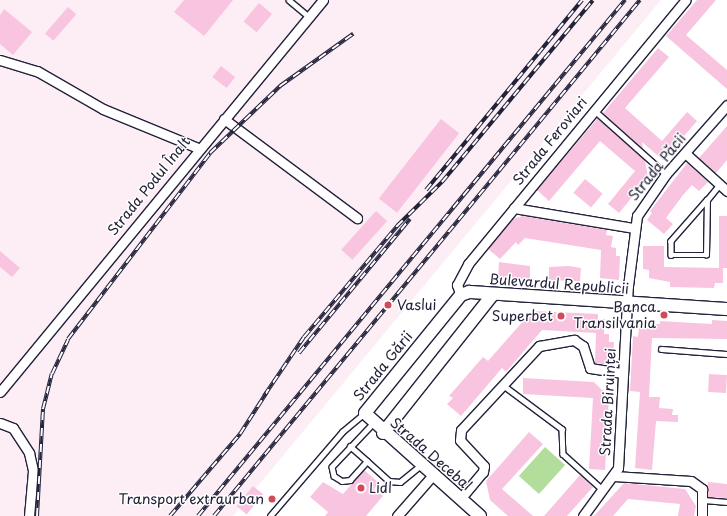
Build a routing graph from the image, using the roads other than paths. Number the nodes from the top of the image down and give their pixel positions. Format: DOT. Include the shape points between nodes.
graph roads {
  1 [pos="289,0"];
  2 [pos="323,0"];
  3 [pos="686,0"];
  4 [pos="309,17"];
  5 [pos="0,60"];
  6 [pos="727,105"];
  7 [pos="594,110"];
  8 [pos="224,119"];
  9 [pos="198,148"];
  10 [pos="684,153"];
  11 [pos="666,174"];
  12 [pos="720,184"];
  13 [pos="727,191"];
  14 [pos="707,200"];
  15 [pos="514,208"];
  16 [pos="357,218"];
  17 [pos="634,228"];
  18 [pos="493,294"];
  19 [pos="460,295"];
  20 [pos="627,304"];
  21 [pos="727,309"];
  22 [pos="661,349"];
  23 [pos="727,354"];
  24 [pos="623,373"];
  25 [pos="502,384"];
  26 [pos="0,392"];
  27 [pos="365,413"];
  28 [pos="0,423"];
  29 [pos="373,424"];
  30 [pos="383,433"];
  31 [pos="350,446"];
  32 [pos="367,462"];
  33 [pos="420,466"];
  34 [pos="432,476"];
  35 [pos="614,476"];
  36 [pos="604,491"];
  37 [pos="460,499"];
  38 [pos="704,500"];
  39 [pos="727,502"];
  40 [pos="476,515"];
  41 [pos="29,516"];
  42 [pos="270,516"];
  43 [pos="396,516"];
  44 [pos="583,516"];
  45 [pos="702,516"];
  1 -- 4 [label="lane"];
  2 -- 4 [label="street, Strada Podul Înalt"];
  3 -- 7 [label="street, Strada Feroviari"];
  4 -- 8 [label="street, Strada Podul Înalt"];
  5 -- 9 [label="street" via="37,71 103,109"];
  6 -- 10 [label="street, Strada Păcii"];
  7 -- 11 [label="lane"];
  7 -- 15 [label="street, Strada Feroviari"];
  8 -- 9 [label="street, Strada Podul Înalt"];
  8 -- 16 [label="street"];
  9 -- 26 [label="street, Strada Podul Înalt"];
  10 -- 11 [label="street, Strada Păcii"];
  10 -- 12 [label="street"];
  11 -- 17 [label="street, Strada Păcii" via="643,203"];
  12 -- 13 [label="street"];
  12 -- 14 [label="lane"];
  14 -- 14 [label="lane" via="706,255 671,255 670,241"];
  15 -- 17 [label="street, Strada Feroviari"];
  15 -- 19 [label="street" via="464,270 457,285"];
  17 -- 20 [label="street, Strada Păcii"];
  18 -- 19 [label="street, Bulevardul Republicii"];
  18 -- 20 [label="street, Bulevardul Republicii"];
  18 -- 30 [label="street"];
  19 -- 27 [label="street, Strada Gării"];
  20 -- 21 [label="street, Bulevardul Republicii"];
  20 -- 24 [label="street, Strada Biruinței"];
  22 -- 23 [label="lane"];
  24 -- 25 [label="street" via="594,370 579,342 560,340 539,346"];
  24 -- 35 [label="street, Strada Biruinței" via="620,457"];
  25 -- 36 [label="lane" via="562,429 563,454"];
  25 -- 37 [label="street" via="461,430 460,440 484,466 483,472"];
  27 -- 29 [label="street, Strada Decebal"];
  27 -- 42 [label="lane, Strada Gării" via="342,432"];
  28 -- 41 [label="street" via="13,428 29,453 33,471"];
  29 -- 30 [label="street, Strada Decebal"];
  29 -- 31 [label="lane"];
  30 -- 33 [label="street, Strada Decebal"];
  31 -- 32 [label="lane"];
  31 -- 32 [label="lane" via="332,467 334,476 342,481 350,480"];
  32 -- 33 [label="lane" via="395,482 405,481"];
  33 -- 34 [label="street, Strada Decebal"];
  34 -- 37 [label="street, Strada Decebal"];
  34 -- 43 [label="street"];
  35 -- 36 [label="street, Strada Biruinței"];
  35 -- 38 [label="street, Strada Biruinței" via="691,481 699,484"];
  36 -- 44 [label="street, Strada Biruinței"];
  37 -- 40 [label="street, Strada Decebal"];
  38 -- 39 [label="lane"];
  38 -- 45 [label="street"];
}
